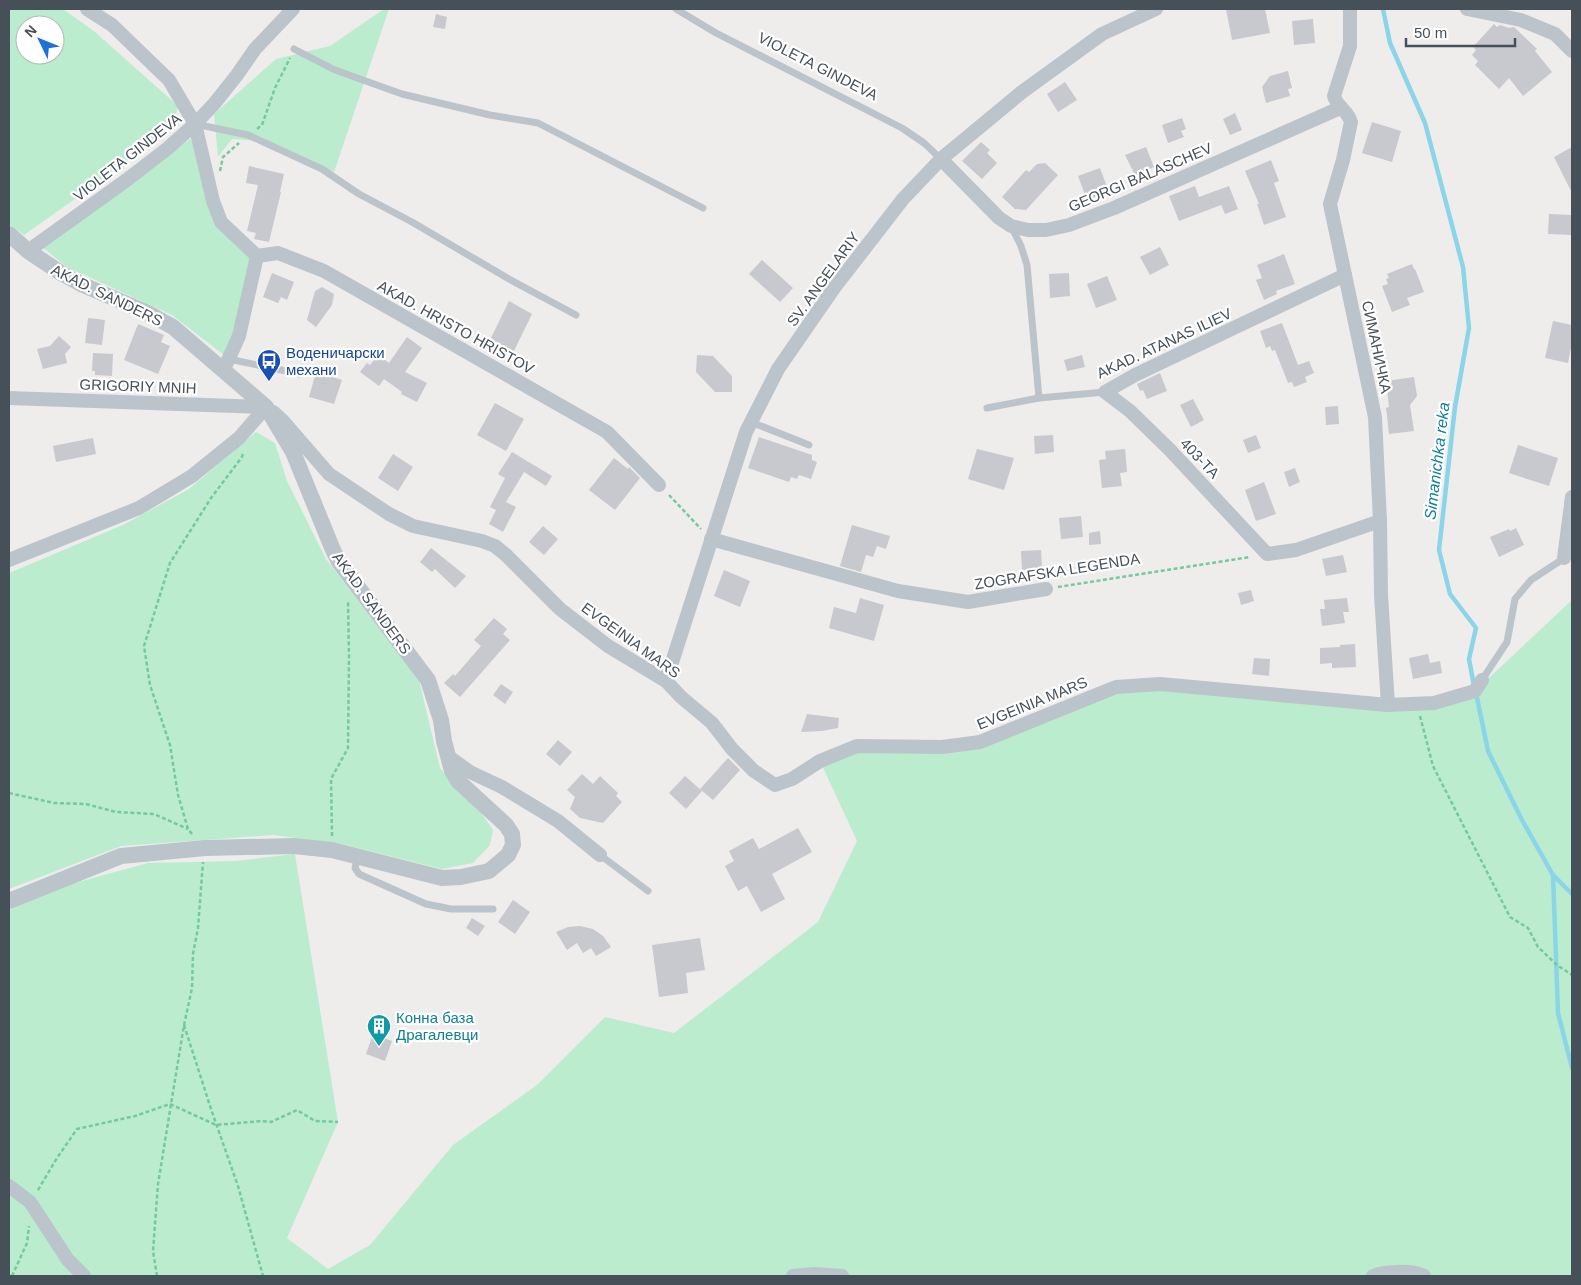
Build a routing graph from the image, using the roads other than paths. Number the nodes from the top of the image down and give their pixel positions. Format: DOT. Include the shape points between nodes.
graph roads {
  1 [pos="87,9"];
  2 [pos="676,9"];
  3 [pos="1156,9"];
  4 [pos="1350,9"];
  5 [pos="1467,9"];
  6 [pos="290,10"];
  7 [pos="294,49"];
  8 [pos="1572,51"];
  9 [pos="1340,108"];
  10 [pos="195,124"];
  11 [pos="941,158"];
  12 [pos="703,208"];
  13 [pos="1011,226"];
  14 [pos="9,234"];
  15 [pos="28,251"];
  16 [pos="257,256"];
  17 [pos="1345,275"];
  18 [pos="576,315"];
  19 [pos="226,364"];
  20 [pos="300,374"];
  21 [pos="1104,392"];
  22 [pos="9,398"];
  23 [pos="1040,398"];
  24 [pos="266,407"];
  25 [pos="987,408"];
  26 [pos="751,422"];
  27 [pos="808,445"];
  28 [pos="659,485"];
  29 [pos="1572,497"];
  30 [pos="1380,521"];
  31 [pos="711,539"];
  32 [pos="1568,556"];
  33 [pos="9,560"];
  34 [pos="1046,589"];
  35 [pos="666,681"];
  36 [pos="1478,686"];
  37 [pos="1388,705"];
  38 [pos="449,757"];
  39 [pos="600,855"];
  40 [pos="358,856"];
  41 [pos="648,891"];
  42 [pos="9,901"];
  43 [pos="493,909"];
  44 [pos="9,1186"];
  45 [pos="84,1276"];
  46 [pos="792,1276"];
  47 [pos="842,1276"];
  48 [pos="1373,1276"];
  49 [pos="1424,1276"];
  1 -- 10 [label="street" via="112,25 168,80"];
  2 -- 11 [label="lane, VIOLETA GINDEVA" via="716,33 902,128"];
  3 -- 11 [label="street, SV. ANGELARIY" via="1102,34 1022,92"];
  4 -- 9 [label="street, СИМАНИЧКА" via="1350,46 1334,96"];
  5 -- 8 [label="street" via="1521,20 1554,34"];
  6 -- 10 [label="street, VIOLETA GINDEVA"];
  7 -- 12 [label="lane" via="369,84 490,115 538,123"];
  9 -- 13 [label="street, GEORGI BALASCHEV" via="1069,225 1046,230"];
  9 -- 17 [label="street, СИМАНИЧКА" via="1351,122 1330,204"];
  10 -- 15 [label="street, VIOLETA GINDEVA" via="128,179"];
  10 -- 16 [label="street" via="213,202 221,222"];
  10 -- 18 [label="lane" via="248,135 322,169 359,194"];
  11 -- 13 [label="street, GEORGI BALASCHEV" via="999,218"];
  11 -- 26 [label="street, SV. ANGELARIY" via="903,199 834,288 778,369"];
  13 -- 23 [label="lane" via="1027,265"];
  14 -- 15 [label="street, AKAD. SANDERS"];
  15 -- 19 [label="street, AKAD. SANDERS" via="82,284 161,320"];
  16 -- 19 [label="street" via="239,336"];
  16 -- 28 [label="street, AKAD. HRISTO HRISTOV" via="278,253 324,271 607,432"];
  17 -- 21 [label="street, AKAD. ATANAS ILIEV"];
  17 -- 30 [label="street, СИМАНИЧКА" via="1375,417"];
  19 -- 20 [label="lane"];
  19 -- 24 [label="street, AKAD. SANDERS"];
  21 -- 23 [label="lane, AKAD. ATANAS ILIEV"];
  21 -- 30 [label="street, 403-ТА" via="1130,411 1170,450 1267,554 1296,550"];
  22 -- 24 [label="street, GRIGORIY MNIH"];
  23 -- 25 [label="lane, AKAD. ATANAS ILIEV"];
  24 -- 33 [label="street" via="238,438 192,476 139,508"];
  24 -- 35 [label="street, EVGEINIA MARS" via="342,484 413,526 495,546 560,609 608,646"];
  24 -- 38 [label="street, AKAD. SANDERS" via="293,452 333,550 428,680"];
  26 -- 27 [label="lane"];
  26 -- 31 [label="street, SV. ANGELARIY"];
  29 -- 32 [label="street"];
  30 -- 37 [label="street, СИМАНИЧКА"];
  31 -- 34 [label="street, ZOGRAFSKA LEGENDA" via="898,590 968,602"];
  31 -- 35 [label="street, SV. ANGELARIY"];
  32 -- 36 [label="lane, EVGEINIA MARS" via="1530,580 1515,599 1507,642"];
  35 -- 37 [label="street, EVGEINIA MARS" via="712,722 754,771 775,784 792,779 820,761 857,746 942,747 980,742 1116,688 1160,684"];
  36 -- 37 [label="street, EVGEINIA MARS" via="1434,702"];
  38 -- 39 [label="street" via="558,821"];
  38 -- 40 [label="street, AKAD. SANDERS" via="458,780 512,834 513,845 508,856 489,871 442,878"];
  39 -- 41 [label="lane"];
  40 -- 42 [label="street" via="294,846 205,848 121,856"];
  40 -- 43 [label="lane" via="355,868 359,874 426,904 451,909"];
  44 -- 45 [label="street" via="30,1202 68,1260"];
  46 -- 47 [label="street"];
  48 -- 49 [label="street" via="1419,1273"];
}
